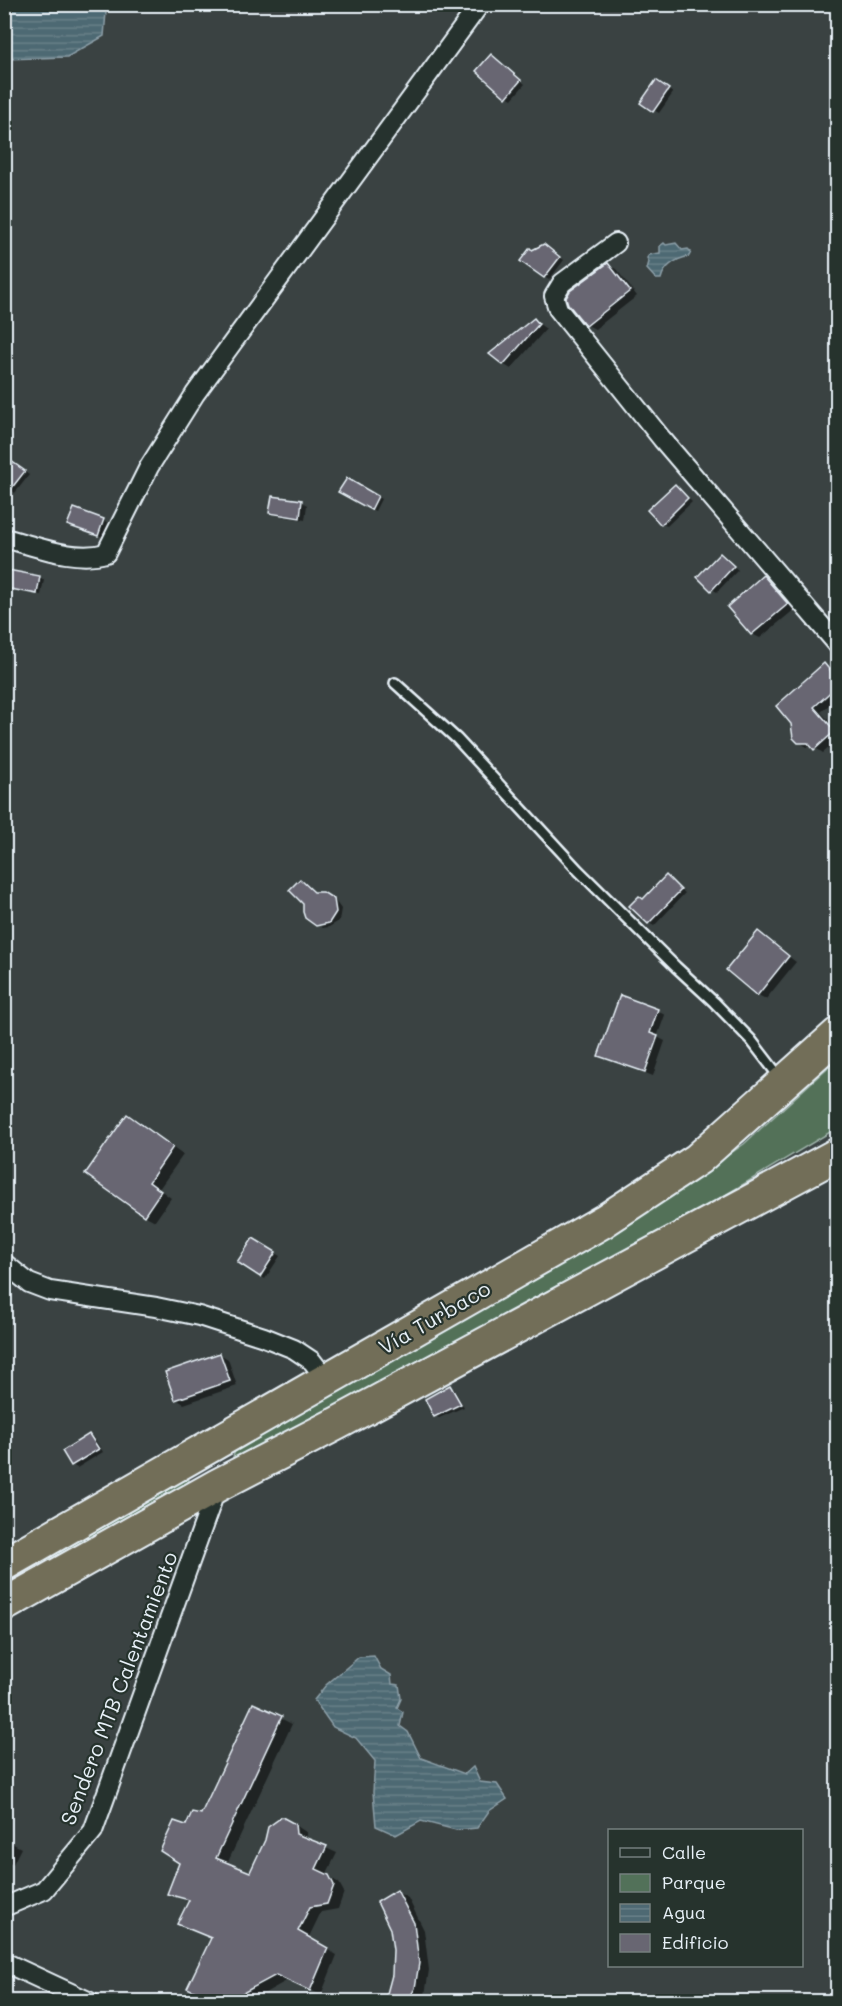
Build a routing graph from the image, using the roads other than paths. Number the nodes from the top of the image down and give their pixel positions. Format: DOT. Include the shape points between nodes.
graph roads {
  1 [pos="480,4"];
  2 [pos="616,243"];
  3 [pos="4,538"];
  4 [pos="837,645"];
  5 [pos="395,683"];
  6 [pos="837,1034"];
  7 [pos="784,1083"];
  8 [pos="837,1141"];
  9 [pos="824,1161"];
  10 [pos="4,1263"];
  11 [pos="326,1379"];
  12 [pos="218,1485"];
  13 [pos="4,1564"];
  14 [pos="4,1605"];
  15 [pos="4,1907"];
  16 [pos="4,1962"];
  17 [pos="90,2001"];
  1 -- 3 [label="street" via="195,394 149,467 106,553 71,555"];
  2 -- 4 [label="street" via="562,283 554,296 558,309 662,439"];
  5 -- 7 [label="lane" via="457,739 578,870 722,1010"];
  6 -- 7 [label="highway, Vía Turbaco"];
  7 -- 11 [label="highway, Vía Turbaco" via="698,1159 647,1194"];
  8 -- 9 [label="highway"];
  9 -- 12 [label="highway"];
  10 -- 11 [label="street" via="29,1283 50,1291 177,1311 264,1337 312,1361"];
  11 -- 13 [label="highway, Vía Turbaco"];
  12 -- 14 [label="highway"];
  12 -- 15 [label="street, Sendero MTB Calentamiento" via="93,1831 44,1890"];
  16 -- 17 [label="street"];
}
